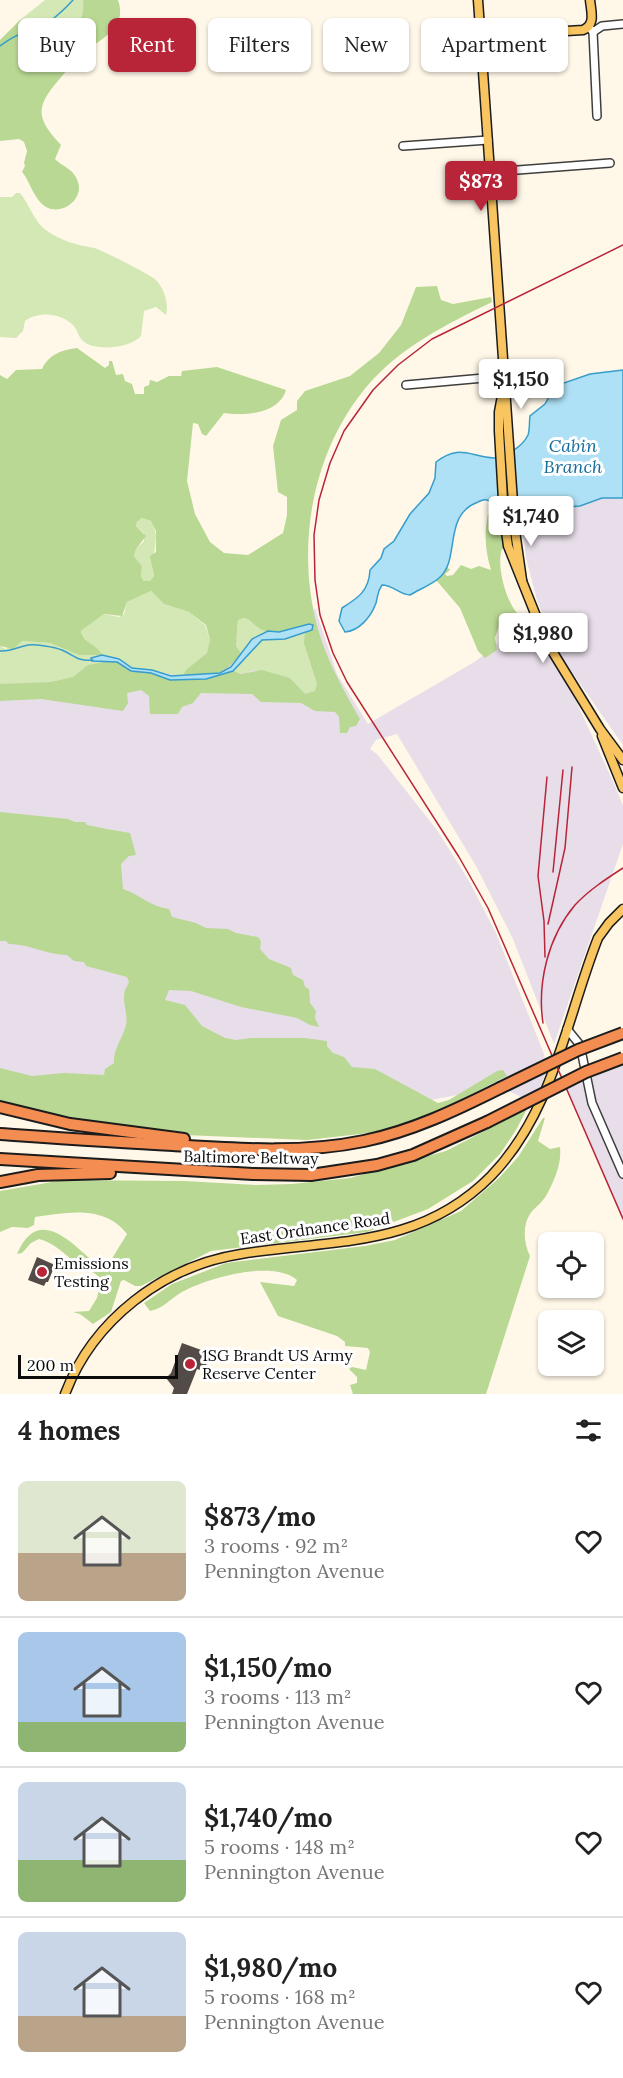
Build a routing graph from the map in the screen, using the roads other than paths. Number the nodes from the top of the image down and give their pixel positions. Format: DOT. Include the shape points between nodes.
graph roads {
  1 [pos="479,0"];
  2 [pos="590,0"];
  3 [pos="480,18"];
  4 [pos="482,18"];
  5 [pos="623,24"];
  6 [pos="591,30"];
  7 [pos="568,31"];
  8 [pos="483,72"];
  9 [pos="597,116"];
  10 [pos="488,140"];
  11 [pos="403,146"];
  12 [pos="610,163"];
  13 [pos="491,172"];
  14 [pos="506,376"];
  15 [pos="406,384"];
  16 [pos="522,580"];
  17 [pos="600,729"];
  18 [pos="622,757"];
  19 [pos="623,788"];
  20 [pos="621,909"];
  21 [pos="567,1029"];
  22 [pos="623,1032"];
  23 [pos="623,1058"];
  24 [pos="0,1107"];
  25 [pos="0,1134"];
  26 [pos="307,1149"];
  27 [pos="0,1159"];
  28 [pos="623,1174"];
  29 [pos="311,1175"];
  30 [pos="0,1182"];
  31 [pos="65,1394"];
  1 -- 3 [label="main road"];
  1 -- 4 [label="main road"];
  2 -- 6 [label="main road"];
  5 -- 6 [label="street"];
  6 -- 7 [label="main road"];
  6 -- 9 [label="street"];
  8 -- 10 [label="main road"];
  10 -- 11 [label="street"];
  10 -- 13 [label="main road"];
  12 -- 13 [label="street"];
  13 -- 14 [label="main road"];
  14 -- 15 [label="street"];
  14 -- 16 [label="main road"];
  14 -- 16 [label="main road" via="499,412 504,517 508,546"];
  16 -- 17 [label="main road" via="546,641"];
  17 -- 18 [label="main road"];
  17 -- 19 [label="main road"];
  20 -- 21 [label="main road, East Ordnance Road" via="598,938"];
  21 -- 28 [label="street" via="580,1045 592,1103"];
  21 -- 31 [label="main road, East Ordnance Road" via="532,1121 507,1158 469,1194 424,1222 398,1232 370,1239 241,1254 211,1260 179,1273 148,1290 111,1322 87,1350"];
  22 -- 26 [label="highway, Baltimore Beltway, bridge" via="434,1120 366,1141"];
  23 -- 29 [label="highway, Baltimore Beltway, bridge" via="413,1155"];
  24 -- 26 [label="highway" via="70,1124"];
  25 -- 26 [label="highway, Baltimore Beltway" via="233,1149"];
  27 -- 29 [label="highway, Baltimore Beltway"];
  29 -- 30 [label="highway" via="208,1177 85,1172"];
}
